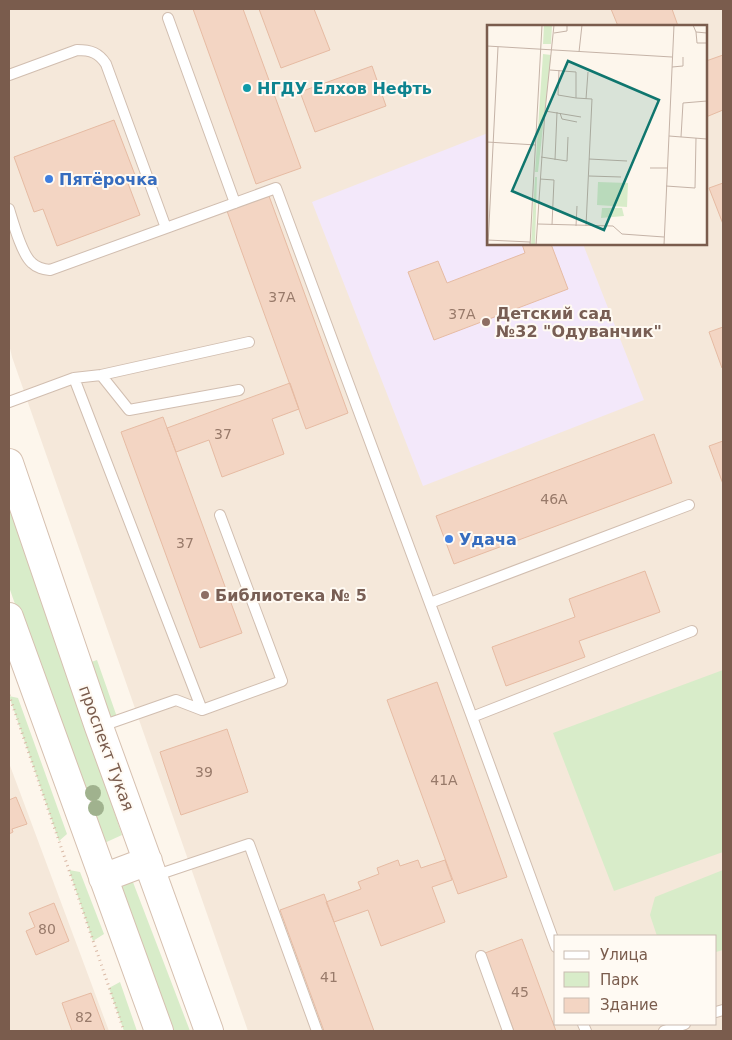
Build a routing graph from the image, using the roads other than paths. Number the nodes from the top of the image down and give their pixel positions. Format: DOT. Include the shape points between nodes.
graph roads {
  1 [pos="168,18"];
  2 [pos="9,75"];
  3 [pos="235,203"];
  4 [pos="9,209"];
  5 [pos="166,228"];
  6 [pos="249,342"];
  7 [pos="101,375"];
  8 [pos="74,378"];
  9 [pos="239,390"];
  10 [pos="9,402"];
  11 [pos="9,463"];
  12 [pos="689,505"];
  13 [pos="220,515"];
  14 [pos="430,603"];
  15 [pos="9,617"];
  16 [pos="692,631"];
  17 [pos="202,710"];
  18 [pos="472,717"];
  19 [pos="99,727"];
  20 [pos="150,869"];
  21 [pos="103,878"];
  22 [pos="554,942"];
  23 [pos="481,956"];
  24 [pos="682,1025"];
  25 [pos="159,1031"];
  26 [pos="209,1031"];
  27 [pos="317,1031"];
  28 [pos="508,1031"];
  29 [pos="664,1031"];
  1 -- 3 [label="lane"];
  2 -- 5 [label="lane" via="78,50 88,50 102,58"];
  3 -- 5 [label="lane"];
  3 -- 14 [label="lane" via="276,188"];
  4 -- 5 [label="lane" via="31,263 50,270"];
  6 -- 7 [label="lane"];
  7 -- 8 [label="lane"];
  7 -- 9 [label="lane" via="129,410"];
  8 -- 10 [label="lane"];
  8 -- 17 [label="lane"];
  11 -- 19 [label="main road, проспект Тукая"];
  12 -- 14 [label="lane"];
  13 -- 17 [label="lane" via="282,681"];
  14 -- 18 [label="lane"];
  15 -- 21 [label="main road"];
  16 -- 18 [label="lane"];
  17 -- 19 [label="lane" via="176,700"];
  18 -- 22 [label="lane"];
  19 -- 20 [label="main road, проспект Тукая"];
  20 -- 21 [label="main road"];
  20 -- 26 [label="main road, проспект Тукая"];
  20 -- 27 [label="lane" via="249,844"];
  21 -- 25 [label="main road"];
  23 -- 28 [label="lane"];
  24 -- 29 [label="lane"];
}
